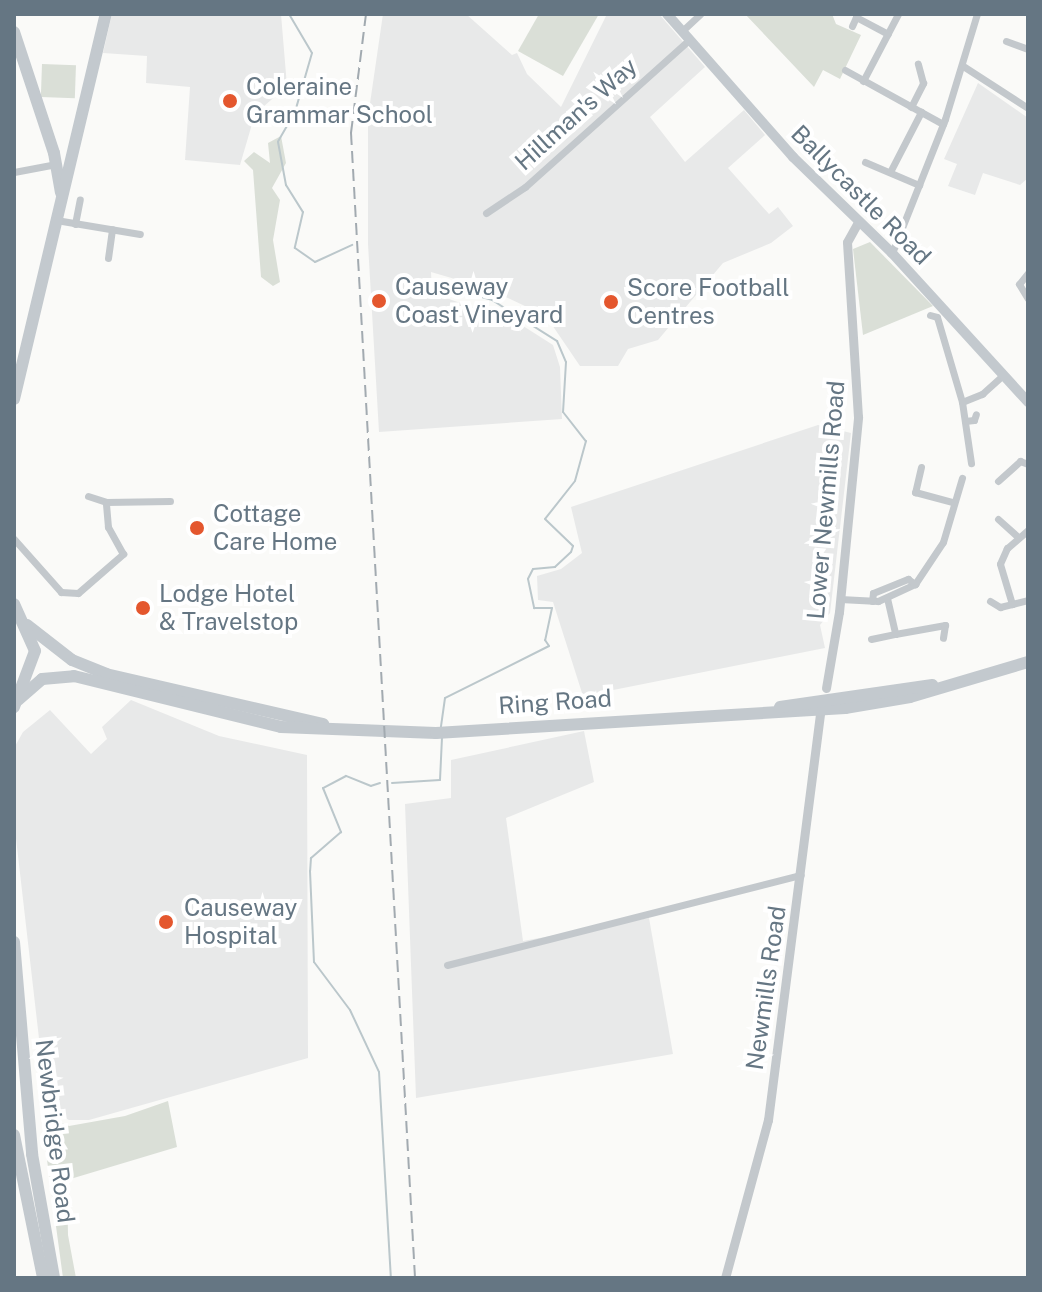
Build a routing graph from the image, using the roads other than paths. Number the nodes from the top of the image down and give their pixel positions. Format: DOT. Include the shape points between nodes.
graph roads {
  1 [pos="106,14"];
  2 [pos="667,14"];
  3 [pos="700,14"];
  4 [pos="898,14"];
  5 [pos="977,14"];
  6 [pos="852,26"];
  7 [pos="14,32"];
  8 [pos="888,34"];
  9 [pos="686,36"];
  10 [pos="1006,41"];
  11 [pos="1028,49"];
  12 [pos="918,64"];
  13 [pos="963,66"];
  14 [pos="845,70"];
  15 [pos="863,81"];
  16 [pos="911,107"];
  17 [pos="1028,108"];
  18 [pos="921,112"];
  19 [pos="943,124"];
  20 [pos="72,148"];
  21 [pos="55,158"];
  22 [pos="865,162"];
  23 [pos="14,172"];
  24 [pos="890,172"];
  25 [pos="919,185"];
  26 [pos="61,195"];
  27 [pos="80,199"];
  28 [pos="486,213"];
  29 [pos="56,220"];
  30 [pos="135,222"];
  31 [pos="858,222"];
  32 [pos="75,224"];
  33 [pos="112,229"];
  34 [pos="892,253"];
  35 [pos="108,258"];
  36 [pos="1028,273"];
  37 [pos="1028,299"];
  38 [pos="930,315"];
  39 [pos="960,358"];
  40 [pos="949,360"];
  41 [pos="1003,375"];
  42 [pos="14,399"];
  43 [pos="1027,400"];
  44 [pos="962,402"];
  45 [pos="976,414"];
  46 [pos="965,421"];
  47 [pos="971,463"];
  48 [pos="1028,464"];
  49 [pos="921,467"];
  50 [pos="962,478"];
  51 [pos="998,481"];
  52 [pos="88,496"];
  53 [pos="170,501"];
  54 [pos="106,502"];
  55 [pos="952,502"];
  56 [pos="998,519"];
  57 [pos="1028,530"];
  58 [pos="1018,537"];
  59 [pos="14,539"];
  60 [pos="915,584"];
  61 [pos="887,598"];
  62 [pos="840,599"];
  63 [pos="1028,600"];
  64 [pos="872,601"];
  65 [pos="990,601"];
  66 [pos="14,604"];
  67 [pos="1012,604"];
  68 [pos="27,625"];
  69 [pos="895,634"];
  70 [pos="943,638"];
  71 [pos="871,639"];
  72 [pos="1028,662"];
  73 [pos="823,699"];
  74 [pos="16,704"];
  75 [pos="235,710"];
  76 [pos="328,731"];
  77 [pos="346,731"];
  78 [pos="801,875"];
  79 [pos="14,942"];
  80 [pos="447,965"];
  81 [pos="14,1135"];
  82 [pos="43,1278"];
  83 [pos="54,1278"];
  84 [pos="725,1278"];
  1 -- 20 [label="main road"];
  2 -- 9 [label="main road, Ballycastle Road"];
  3 -- 9 [label="street, Hillman's Way"];
  4 -- 8 [label="street"];
  5 -- 13 [label="street"];
  6 -- 8 [label="street" via="856,17"];
  7 -- 21 [label="main road"];
  8 -- 15 [label="street"];
  9 -- 28 [label="street, Hillman's Way" via="525,187"];
  9 -- 31 [label="main road, Ballycastle Road"];
  10 -- 11 [label="street"];
  12 -- 16 [label="street" via="923,83"];
  13 -- 17 [label="street"];
  13 -- 19 [label="street"];
  14 -- 15 [label="street"];
  15 -- 16 [label="street"];
  16 -- 18 [label="street"];
  18 -- 19 [label="street"];
  18 -- 24 [label="street"];
  19 -- 25 [label="street"];
  20 -- 21 [label="main road" via="65,160"];
  20 -- 26 [label="main road"];
  21 -- 23 [label="street"];
  21 -- 26 [label="main road"];
  22 -- 24 [label="street"];
  24 -- 25 [label="street"];
  25 -- 34 [label="street"];
  26 -- 29 [label="main road"];
  27 -- 32 [label="street"];
  29 -- 32 [label="street"];
  29 -- 42 [label="main road"];
  30 -- 33 [label="street" via="136,233"];
  31 -- 34 [label="main road, Ballycastle Road"];
  31 -- 62 [label="street, Lower Newmills Road" via="847,242 858,417"];
  32 -- 33 [label="street"];
  33 -- 35 [label="street"];
  34 -- 41 [label="main road, Ballycastle Road"];
  36 -- 37 [label="street" via="1019,284"];
  38 -- 40 [label="street" via="937,317"];
  39 -- 40 [label="street"];
  40 -- 44 [label="street"];
  41 -- 43 [label="main road, Ballycastle Road"];
  41 -- 44 [label="street" via="982,394"];
  44 -- 46 [label="street"];
  45 -- 46 [label="street"];
  46 -- 47 [label="street"];
  48 -- 51 [label="street" via="1020,461"];
  49 -- 55 [label="street" via="915,492"];
  50 -- 55 [label="street"];
  52 -- 54 [label="street"];
  53 -- 54 [label="street"];
  54 -- 59 [label="street" via="108,527 123,554 78,593 61,592 49,582"];
  55 -- 60 [label="street" via="943,542"];
  56 -- 58 [label="street"];
  57 -- 58 [label="street"];
  58 -- 67 [label="street" via="1000,564"];
  60 -- 61 [label="street"];
  60 -- 64 [label="street" via="908,579 873,593"];
  61 -- 64 [label="street"];
  61 -- 69 [label="street"];
  62 -- 64 [label="street"];
  62 -- 73 [label="street, Lower Newmills Road"];
  63 -- 67 [label="street"];
  65 -- 67 [label="street" via="1000,607"];
  66 -- 68 [label="main road"];
  68 -- 74 [label="main road" via="35,658"];
  68 -- 77 [label="main road, Ring Road" via="72,660 106,674"];
  69 -- 70 [label="street" via="945,625"];
  69 -- 71 [label="street"];
  72 -- 73 [label="main road, Ring Road" via="910,697"];
  73 -- 77 [label="main road, Ring Road" via="768,710 455,732"];
  73 -- 78 [label="street, Newmills Road"];
  74 -- 76 [label="main road, Ring Road" via="42,679 74,676 238,718"];
  75 -- 76 [label="main road"];
  76 -- 77 [label="main road, Ring Road"];
  78 -- 80 [label="street"];
  78 -- 84 [label="street, Newmills Road" via="768,1120"];
  79 -- 83 [label="main road, Newbridge Road" via="32,1154"];
  81 -- 82 [label="main road, Newbridge Road"];
}
